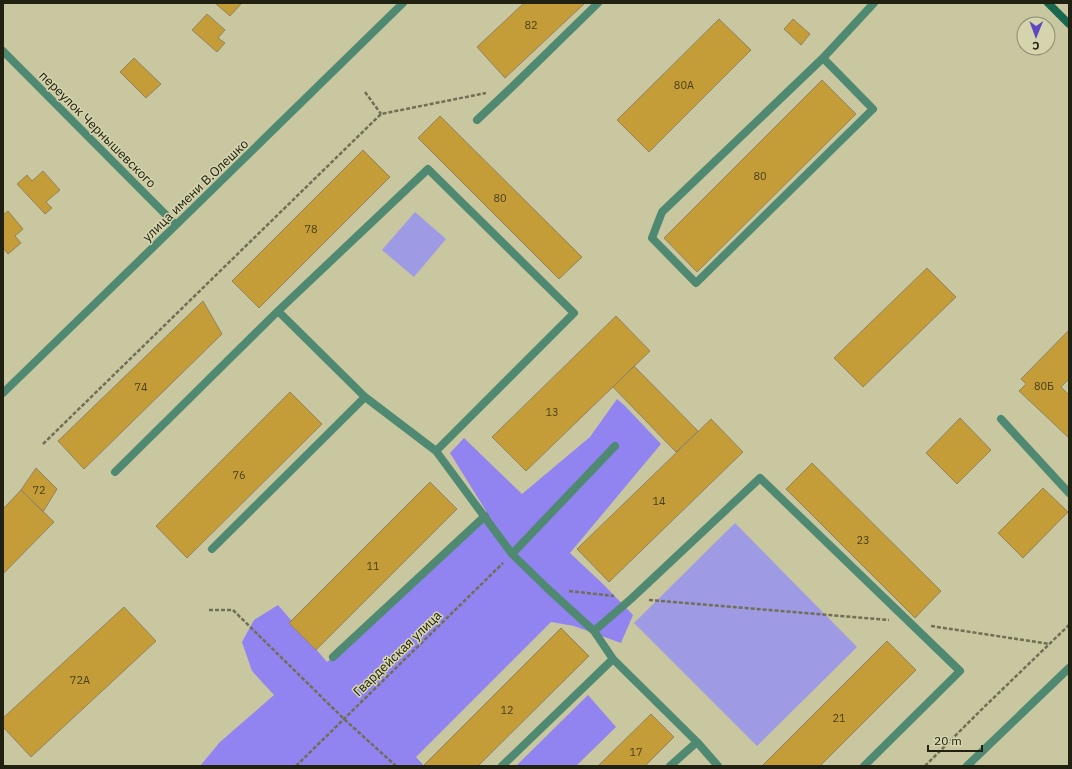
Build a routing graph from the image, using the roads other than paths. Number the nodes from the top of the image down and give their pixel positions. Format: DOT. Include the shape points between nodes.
graph roads {
  1 [pos="403,3"];
  2 [pos="598,3"];
  3 [pos="874,3"];
  4 [pos="1048,3"];
  5 [pos="1069,24"];
  6 [pos="3,51"];
  7 [pos="823,58"];
  8 [pos="477,120"];
  9 [pos="176,225"];
  10 [pos="278,311"];
  11 [pos="3,393"];
  12 [pos="365,397"];
  13 [pos="1001,419"];
  14 [pos="615,446"];
  15 [pos="436,451"];
  16 [pos="115,472"];
  17 [pos="1069,493"];
  18 [pos="485,516"];
  19 [pos="212,549"];
  20 [pos="512,554"];
  21 [pos="594,630"];
  22 [pos="334,657"];
  23 [pos="613,659"];
  24 [pos="1069,668"];
  25 [pos="697,742"];
  26 [pos="502,766"];
  27 [pos="670,766"];
  28 [pos="718,766"];
  29 [pos="864,766"];
  30 [pos="967,766"];
  1 -- 9 [label="street, улица имени В.Олешко"];
  2 -- 8 [label="street"];
  3 -- 7 [label="street"];
  4 -- 5 [label="main road"];
  6 -- 9 [label="street, переулок Чернышевского"];
  7 -- 7 [label="street" via="873,109 696,283 652,238 662,212"];
  9 -- 11 [label="street, улица имени В.Олешко"];
  10 -- 12 [label="street"];
  10 -- 15 [label="street" via="428,170 574,313"];
  10 -- 16 [label="street"];
  12 -- 15 [label="street"];
  12 -- 19 [label="street"];
  13 -- 17 [label="street"];
  14 -- 20 [label="street"];
  15 -- 18 [label="street"];
  18 -- 20 [label="street"];
  18 -- 22 [label="street"];
  20 -- 21 [label="street"];
  21 -- 23 [label="street"];
  21 -- 29 [label="street" via="760,478 960,671"];
  23 -- 25 [label="street"];
  23 -- 26 [label="street"];
  24 -- 30 [label="street"];
  25 -- 27 [label="street"];
  25 -- 28 [label="street"];
}
